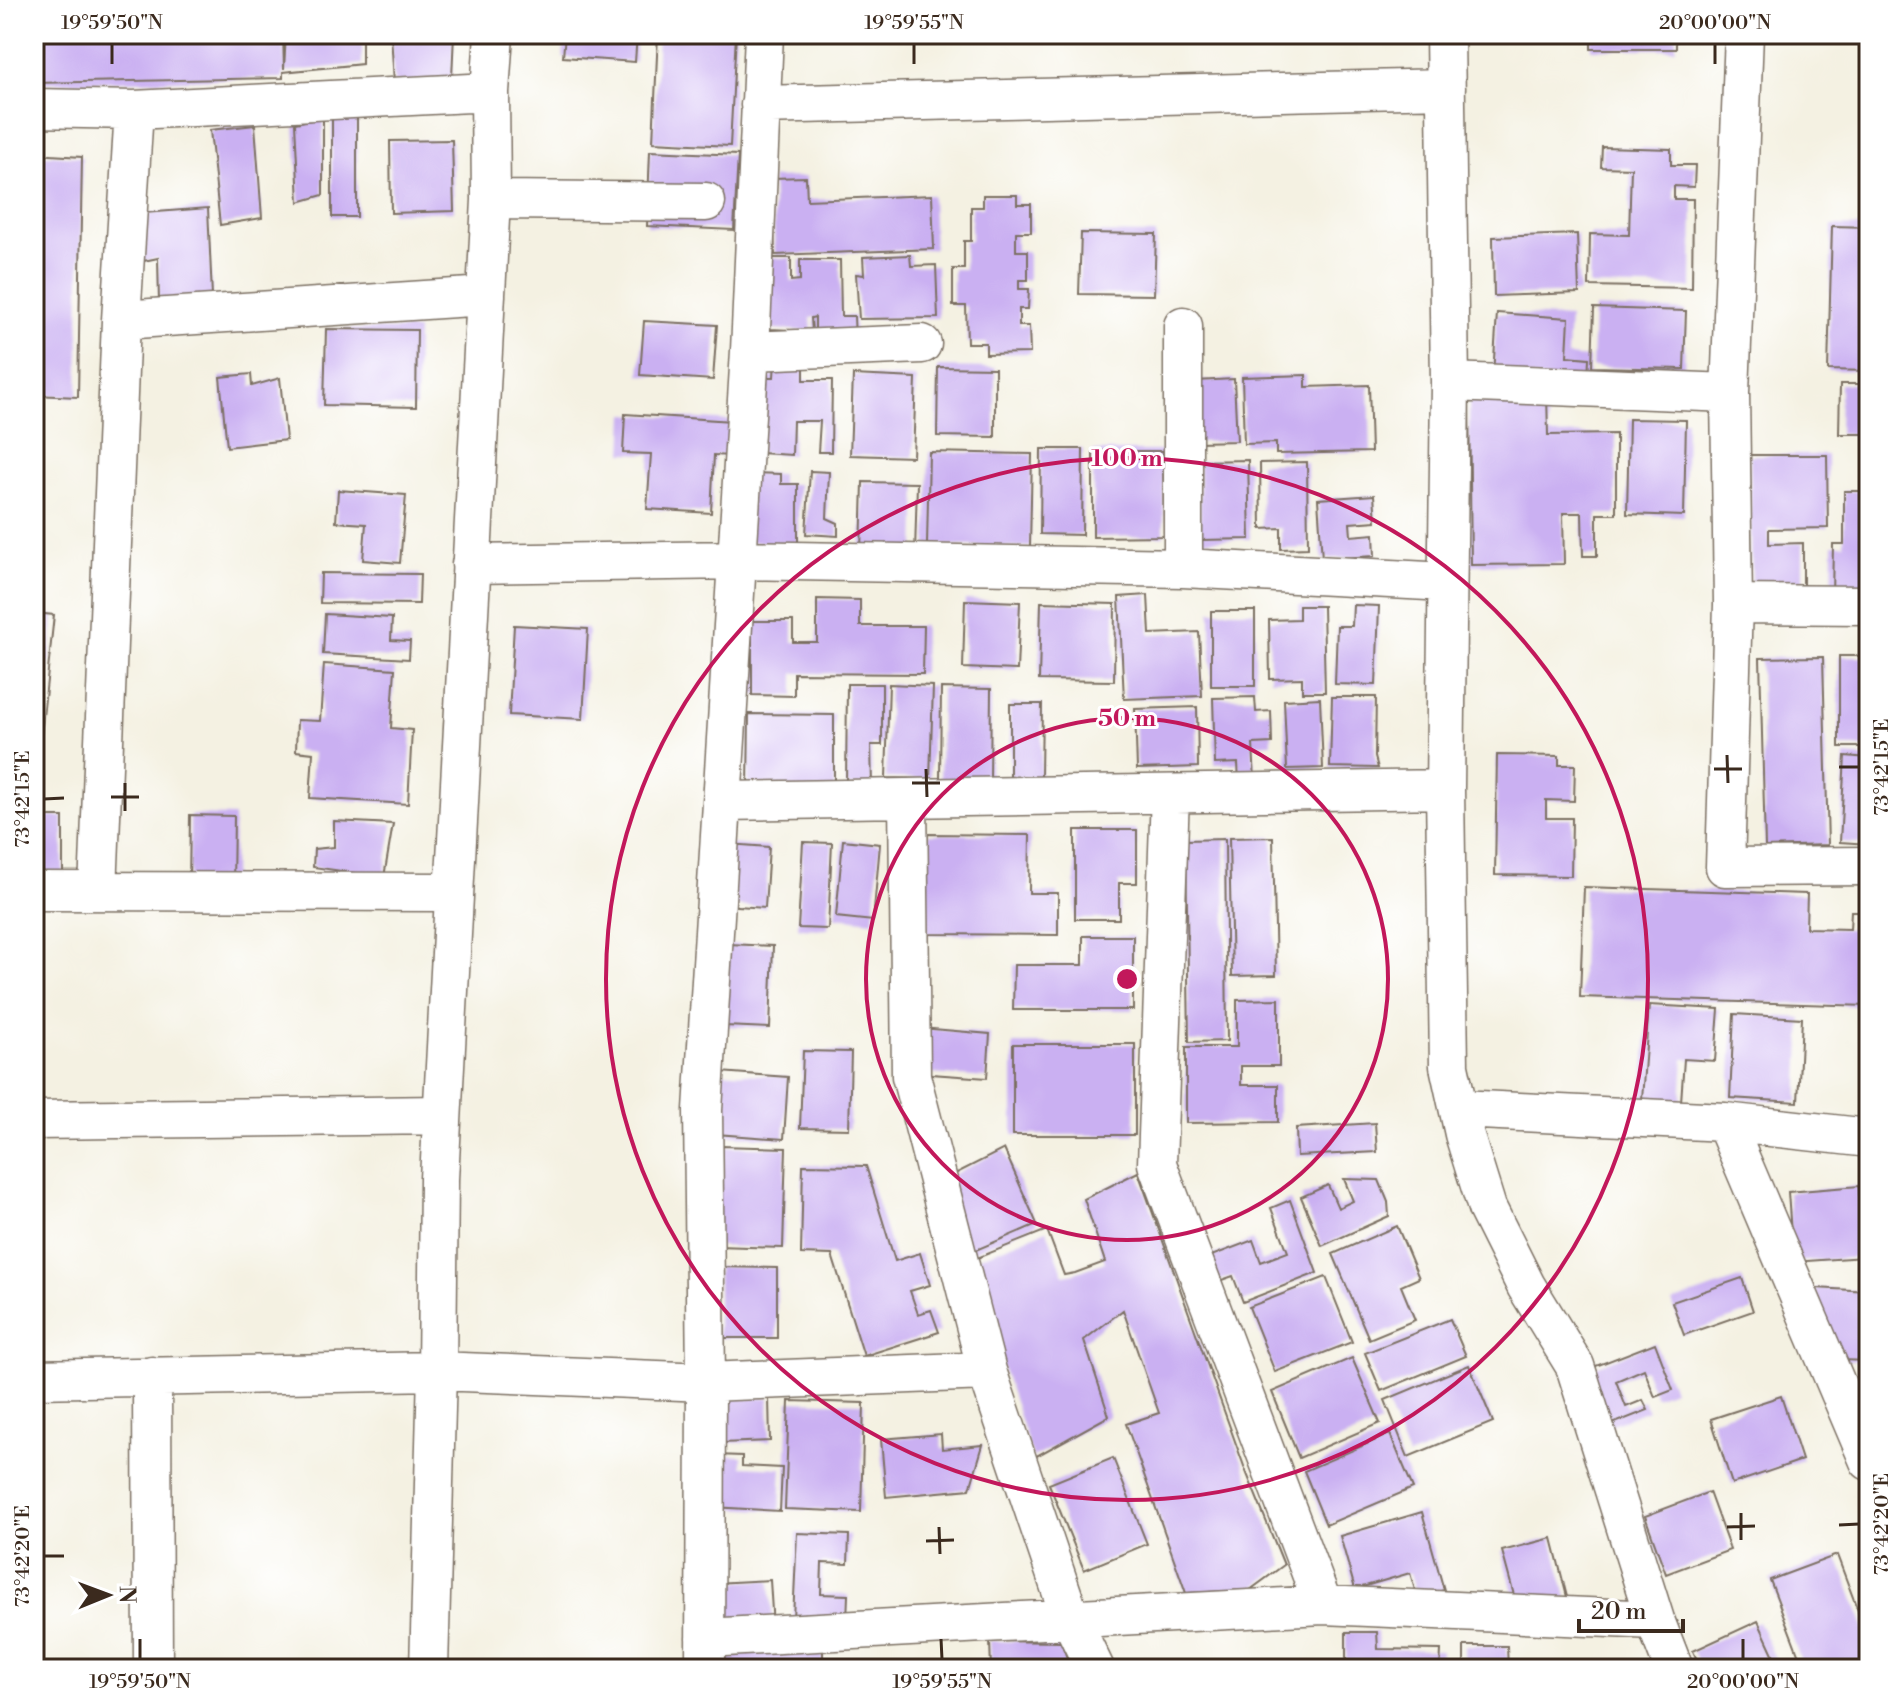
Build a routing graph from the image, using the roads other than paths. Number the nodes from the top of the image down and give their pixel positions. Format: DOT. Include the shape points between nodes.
graph roads {
  1 [pos="494,34"];
  2 [pos="764,34"];
  3 [pos="1445,34"];
  4 [pos="1744,34"];
  5 [pos="1446,88"];
  6 [pos="490,92"];
  7 [pos="760,105"];
  8 [pos="34,108"];
  9 [pos="134,110"];
  10 [pos="491,200"];
  11 [pos="706,202"];
  12 [pos="486,296"];
  13 [pos="121,320"];
  14 [pos="1183,326"];
  15 [pos="922,344"];
  16 [pos="750,351"];
  17 [pos="1450,382"];
  18 [pos="1730,393"];
  19 [pos="737,560"];
  20 [pos="471,564"];
  21 [pos="1183,568"];
  22 [pos="1447,582"];
  23 [pos="1733,604"];
  24 [pos="1869,605"];
  25 [pos="1445,789"];
  26 [pos="1170,794"];
  27 [pos="908,798"];
  28 [pos="722,801"];
  29 [pos="1869,866"];
  30 [pos="34,891"];
  31 [pos="98,891"];
  32 [pos="454,892"];
  33 [pos="1459,1109"];
  34 [pos="442,1115"];
  35 [pos="34,1120"];
  36 [pos="1725,1122"];
  37 [pos="1869,1138"];
  38 [pos="437,1371"];
  39 [pos="987,1371"];
  40 [pos="152,1376"];
  41 [pos="34,1379"];
  42 [pos="706,1382"];
  43 [pos="1869,1461"];
  44 [pos="1323,1605"];
  45 [pos="1070,1617"];
  46 [pos="1655,1620"];
  47 [pos="705,1654"];
  48 [pos="153,1669"];
  49 [pos="429,1669"];
  50 [pos="1095,1669"];
  51 [pos="1674,1669"];
  1 -- 6 [label="street"];
  2 -- 7 [label="street"];
  3 -- 5 [label="street"];
  4 -- 18 [label="street"];
  5 -- 7 [label="street"];
  5 -- 17 [label="street"];
  6 -- 9 [label="street"];
  6 -- 10 [label="street"];
  7 -- 16 [label="street"];
  8 -- 9 [label="street"];
  9 -- 13 [label="street"];
  10 -- 11 [label="street"];
  10 -- 12 [label="street"];
  12 -- 13 [label="street"];
  12 -- 20 [label="street"];
  13 -- 31 [label="street"];
  14 -- 21 [label="street"];
  15 -- 16 [label="street"];
  16 -- 19 [label="street"];
  17 -- 18 [label="street"];
  17 -- 22 [label="street"];
  18 -- 23 [label="street"];
  19 -- 20 [label="street"];
  19 -- 21 [label="street"];
  19 -- 28 [label="street"];
  20 -- 32 [label="street"];
  21 -- 22 [label="street"];
  22 -- 25 [label="street"];
  23 -- 24 [label="street"];
  23 -- 29 [label="street" via="1725,867"];
  25 -- 26 [label="street"];
  25 -- 33 [label="street" via="1449,1066"];
  26 -- 27 [label="street"];
  26 -- 44 [label="street" via="1157,1164"];
  27 -- 28 [label="street"];
  27 -- 39 [label="street" via="911,1076"];
  28 -- 42 [label="street" via="703,1110"];
  30 -- 31 [label="street"];
  31 -- 32 [label="street"];
  32 -- 34 [label="street"];
  33 -- 36 [label="street"];
  33 -- 46 [label="street" via="1487,1208 1575,1366"];
  34 -- 35 [label="street"];
  34 -- 38 [label="street"];
  36 -- 37 [label="street"];
  36 -- 43 [label="street"];
  38 -- 40 [label="street"];
  38 -- 42 [label="street"];
  38 -- 49 [label="street"];
  39 -- 42 [label="street"];
  39 -- 45 [label="street"];
  40 -- 41 [label="street"];
  40 -- 48 [label="street"];
  42 -- 47 [label="street"];
  44 -- 45 [label="street"];
  44 -- 46 [label="street"];
  45 -- 47 [label="street"];
  45 -- 50 [label="street"];
  46 -- 51 [label="street"];
}
